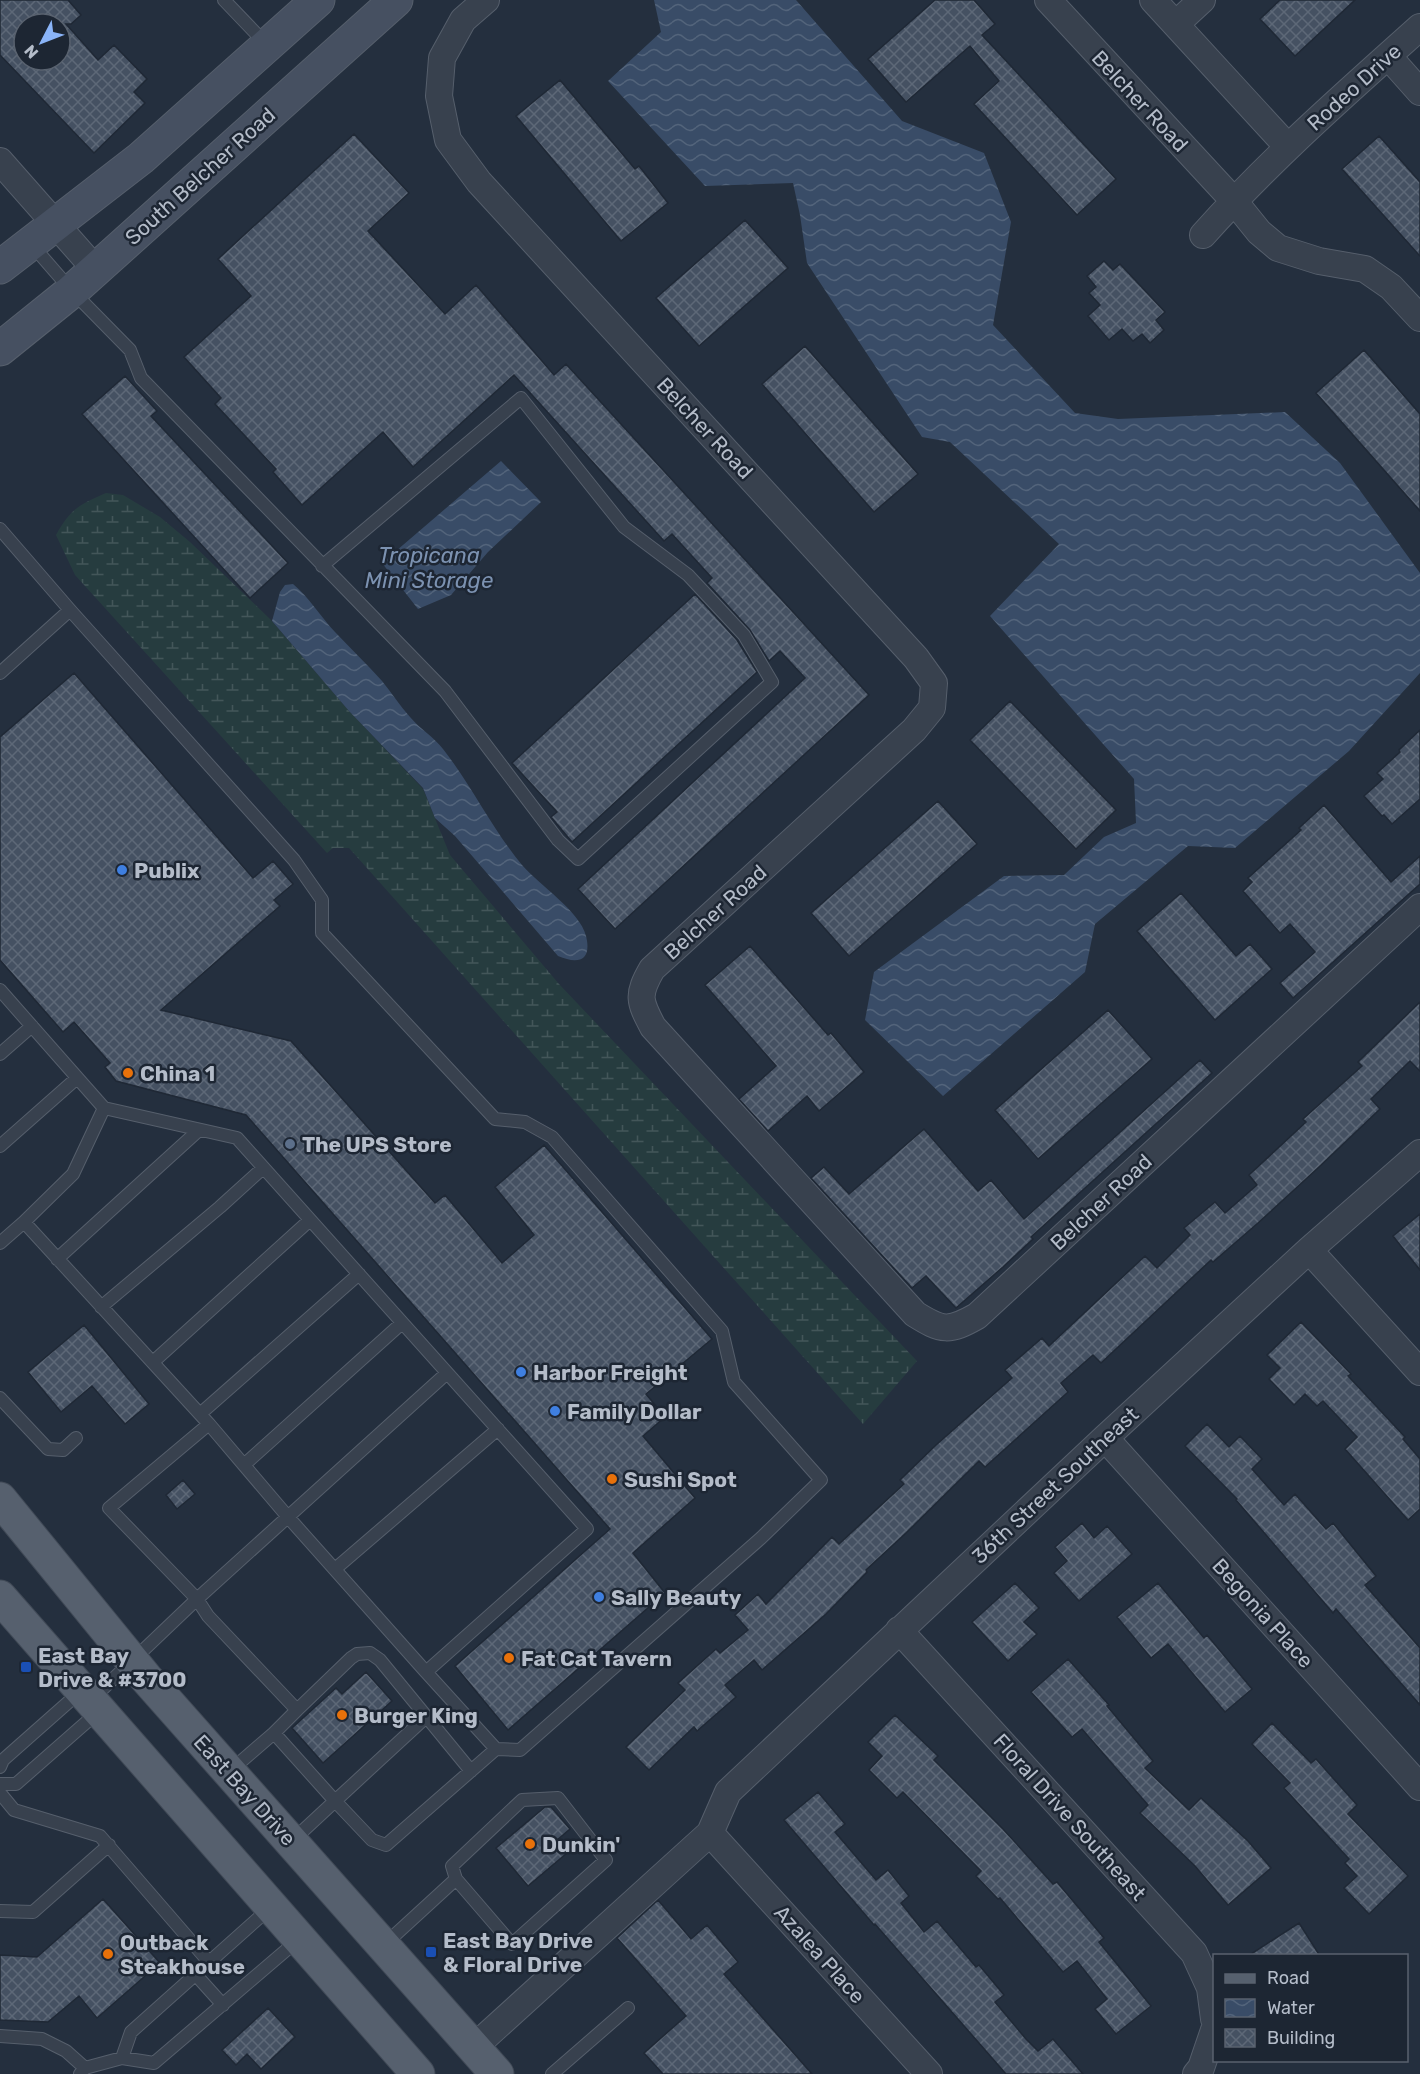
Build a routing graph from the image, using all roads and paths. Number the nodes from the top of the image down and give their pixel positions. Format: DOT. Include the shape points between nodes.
graph roads {
  1 [pos="224,0"];
  2 [pos="318,0"];
  3 [pos="396,0"];
  4 [pos="486,0"];
  5 [pos="1048,0"];
  6 [pos="1153,0"];
  7 [pos="1202,0"];
  8 [pos="1176,24"];
  9 [pos="1420,27"];
  10 [pos="267,46"];
  11 [pos="1388,56"];
  12 [pos="1420,92"];
  13 [pos="1288,147"];
  14 [pos="0,161"];
  15 [pos="1234,201"];
  16 [pos="44,234"];
  17 [pos="1203,235"];
  18 [pos="0,267"];
  19 [pos="84,280"];
  20 [pos="1420,318"];
  21 [pos="0,349"];
  22 [pos="0,529"];
  23 [pos="322,566"];
  24 [pos="70,610"];
  25 [pos="0,673"];
  26 [pos="1420,907"];
  27 [pos="0,990"];
  28 [pos="32,1026"];
  29 [pos="0,1054"];
  30 [pos="77,1078"];
  31 [pos="104,1108"];
  32 [pos="199,1130"];
  33 [pos="0,1146"];
  34 [pos="1420,1153"];
  35 [pos="263,1168"];
  36 [pos="310,1220"];
  37 [pos="24,1222"];
  38 [pos="0,1243"];
  39 [pos="1309,1250"];
  40 [pos="57,1259"];
  41 [pos="359,1274"];
  42 [pos="101,1307"];
  43 [pos="402,1323"];
  44 [pos="153,1362"];
  45 [pos="1420,1372"];
  46 [pos="447,1373"];
  47 [pos="0,1398"];
  48 [pos="200,1414"];
  49 [pos="209,1424"];
  50 [pos="498,1429"];
  51 [pos="76,1438"];
  52 [pos="1105,1438"];
  53 [pos="245,1464"];
  54 [pos="0,1499"];
  55 [pos="288,1517"];
  56 [pos="335,1569"];
  57 [pos="0,1597"];
  58 [pos="197,1599"];
  59 [pos="899,1630"];
  60 [pos="132,1661"];
  61 [pos="426,1672"];
  62 [pos="91,1700"];
  63 [pos="297,1710"];
  64 [pos="426,1717"];
  65 [pos="274,1733"];
  66 [pos="496,1749"];
  67 [pos="0,1767"];
  68 [pos="471,1771"];
  69 [pos="229,1772"];
  70 [pos="0,1784"];
  71 [pos="1420,1787"];
  72 [pos="0,1793"];
  73 [pos="335,1800"];
  74 [pos="711,1833"];
  75 [pos="291,1842"];
  76 [pos="109,1845"];
  77 [pos="456,1879"];
  78 [pos="272,1906"];
  79 [pos="0,1911"];
  80 [pos="299,1938"];
  81 [pos="383,1946"];
  82 [pos="209,1962"];
  83 [pos="196,1975"];
  84 [pos="223,2005"];
  85 [pos="628,2008"];
  86 [pos="1213,2009"];
  87 [pos="1213,2035"];
  88 [pos="0,2036"];
  89 [pos="473,2048"];
  90 [pos="122,2058"];
  91 [pos="83,2071"];
  92 [pos="418,2074"];
  93 [pos="496,2074"];
  94 [pos="552,2074"];
  95 [pos="929,2074"];
  96 [pos="1196,2074"];
  1 -- 10 [label="lane"];
  2 -- 10 [label="main road"];
  3 -- 19 [label="main road, South Belcher Road"];
  4 -- 26 [label="street, Belcher Road" via="463,20 442,58 439,96 448,141 478,182 916,658 934,683 932,708 914,730 652,969 642,987 642,1008 653,1027 915,1314 935,1327 958,1327 977,1316"];
  5 -- 15 [label="street, Belcher Road"];
  6 -- 8 [label="street"];
  7 -- 8 [label="street"];
  8 -- 13 [label="street"];
  9 -- 11 [label="street, Rodeo Drive"];
  10 -- 16 [label="main road" via="141,158"];
  11 -- 12 [label="street"];
  11 -- 13 [label="street, Rodeo Drive"];
  13 -- 15 [label="street"];
  14 -- 16 [label="street"];
  15 -- 17 [label="street"];
  15 -- 20 [label="street, Belcher Road" via="1278,248 1319,261 1365,269 1391,287"];
  16 -- 18 [label="main road"];
  16 -- 19 [label="street"];
  19 -- 21 [label="main road, South Belcher Road"];
  19 -- 23 [label="lane" via="130,350 141,378"];
  22 -- 24 [label="lane"];
  23 -- 23 [label="lane" via="445,692 558,840 578,859 772,682 744,635 688,575 624,527 521,398"];
  24 -- 25 [label="lane"];
  24 -- 66 [label="lane" via="294,860 322,900 322,933 495,1119 525,1122 552,1137 722,1331 735,1382 821,1480 761,1538 520,1750"];
  27 -- 28 [label="lane"];
  28 -- 29 [label="lane"];
  28 -- 30 [label="lane"];
  30 -- 31 [label="lane"];
  30 -- 33 [label="lane"];
  31 -- 32 [label="lane"];
  31 -- 37 [label="lane" via="73,1174"];
  32 -- 35 [label="lane" via="237,1138"];
  32 -- 40 [label="lane"];
  34 -- 39 [label="street, 36th Street Southeast"];
  35 -- 36 [label="lane"];
  35 -- 42 [label="lane"];
  36 -- 41 [label="lane"];
  36 -- 44 [label="lane"];
  37 -- 38 [label="lane"];
  37 -- 40 [label="lane"];
  39 -- 45 [label="street"];
  39 -- 52 [label="street, 36th Street Southeast"];
  40 -- 42 [label="lane"];
  41 -- 43 [label="lane"];
  41 -- 48 [label="lane"];
  42 -- 44 [label="lane"];
  43 -- 46 [label="lane"];
  43 -- 53 [label="lane"];
  44 -- 48 [label="lane"];
  46 -- 50 [label="lane"];
  46 -- 55 [label="lane"];
  47 -- 51 [label="lane" via="48,1449 63,1450"];
  48 -- 49 [label="lane"];
  49 -- 53 [label="lane"];
  49 -- 58 [label="lane" via="109,1508"];
  50 -- 56 [label="lane"];
  50 -- 61 [label="lane" via="587,1529"];
  52 -- 59 [label="street, 36th Street Southeast"];
  52 -- 71 [label="street, Begonia Place"];
  53 -- 55 [label="lane"];
  54 -- 60 [label="main road, East Bay Drive"];
  55 -- 56 [label="lane"];
  55 -- 58 [label="lane"];
  56 -- 61 [label="lane"];
  57 -- 62 [label="main road"];
  58 -- 60 [label="lane"];
  58 -- 63 [label="lane" via="208,1616"];
  59 -- 74 [label="street, 36th Street Southeast" via="728,1792"];
  59 -- 86 [label="street, Floral Drive Southeast" via="1194,1953"];
  60 -- 62 [label="lane"];
  60 -- 69 [label="main road, East Bay Drive"];
  61 -- 66 [label="lane"];
  62 -- 67 [label="lane" via="3,1760"];
  62 -- 70 [label="lane" via="16,1784"];
  62 -- 78 [label="main road"];
  63 -- 64 [label="lane" via="351,1658 370,1653"];
  63 -- 65 [label="lane"];
  64 -- 68 [label="lane"];
  64 -- 73 [label="lane"];
  65 -- 69 [label="lane"];
  65 -- 73 [label="lane"];
  66 -- 68 [label="lane"];
  68 -- 73 [label="lane" via="386,1845 372,1840"];
  69 -- 75 [label="main road, East Bay Drive"];
  72 -- 76 [label="lane" via="14,1810 100,1836"];
  73 -- 75 [label="lane"];
  74 -- 89 [label="street"];
  74 -- 95 [label="street, Azalea Place"];
  75 -- 81 [label="main road, East Bay Drive"];
  76 -- 79 [label="lane" via="33,1912"];
  76 -- 82 [label="lane"];
  77 -- 77 [label="lane" via="512,1944 606,1860 558,1798 522,1800 452,1866"];
  77 -- 81 [label="lane"];
  78 -- 80 [label="main road"];
  78 -- 82 [label="lane"];
  80 -- 84 [label="lane"];
  80 -- 92 [label="main road"];
  81 -- 89 [label="main road, East Bay Drive"];
  82 -- 83 [label="lane"];
  83 -- 84 [label="lane"];
  83 -- 90 [label="lane" via="131,2032"];
  84 -- 90 [label="lane" via="154,2063"];
  85 -- 94 [label="lane"];
  87 -- 96 [label="street"];
  88 -- 91 [label="lane" via="42,2039 66,2051"];
  89 -- 93 [label="main road, East Bay Drive"];
  90 -- 91 [label="lane"];
}
